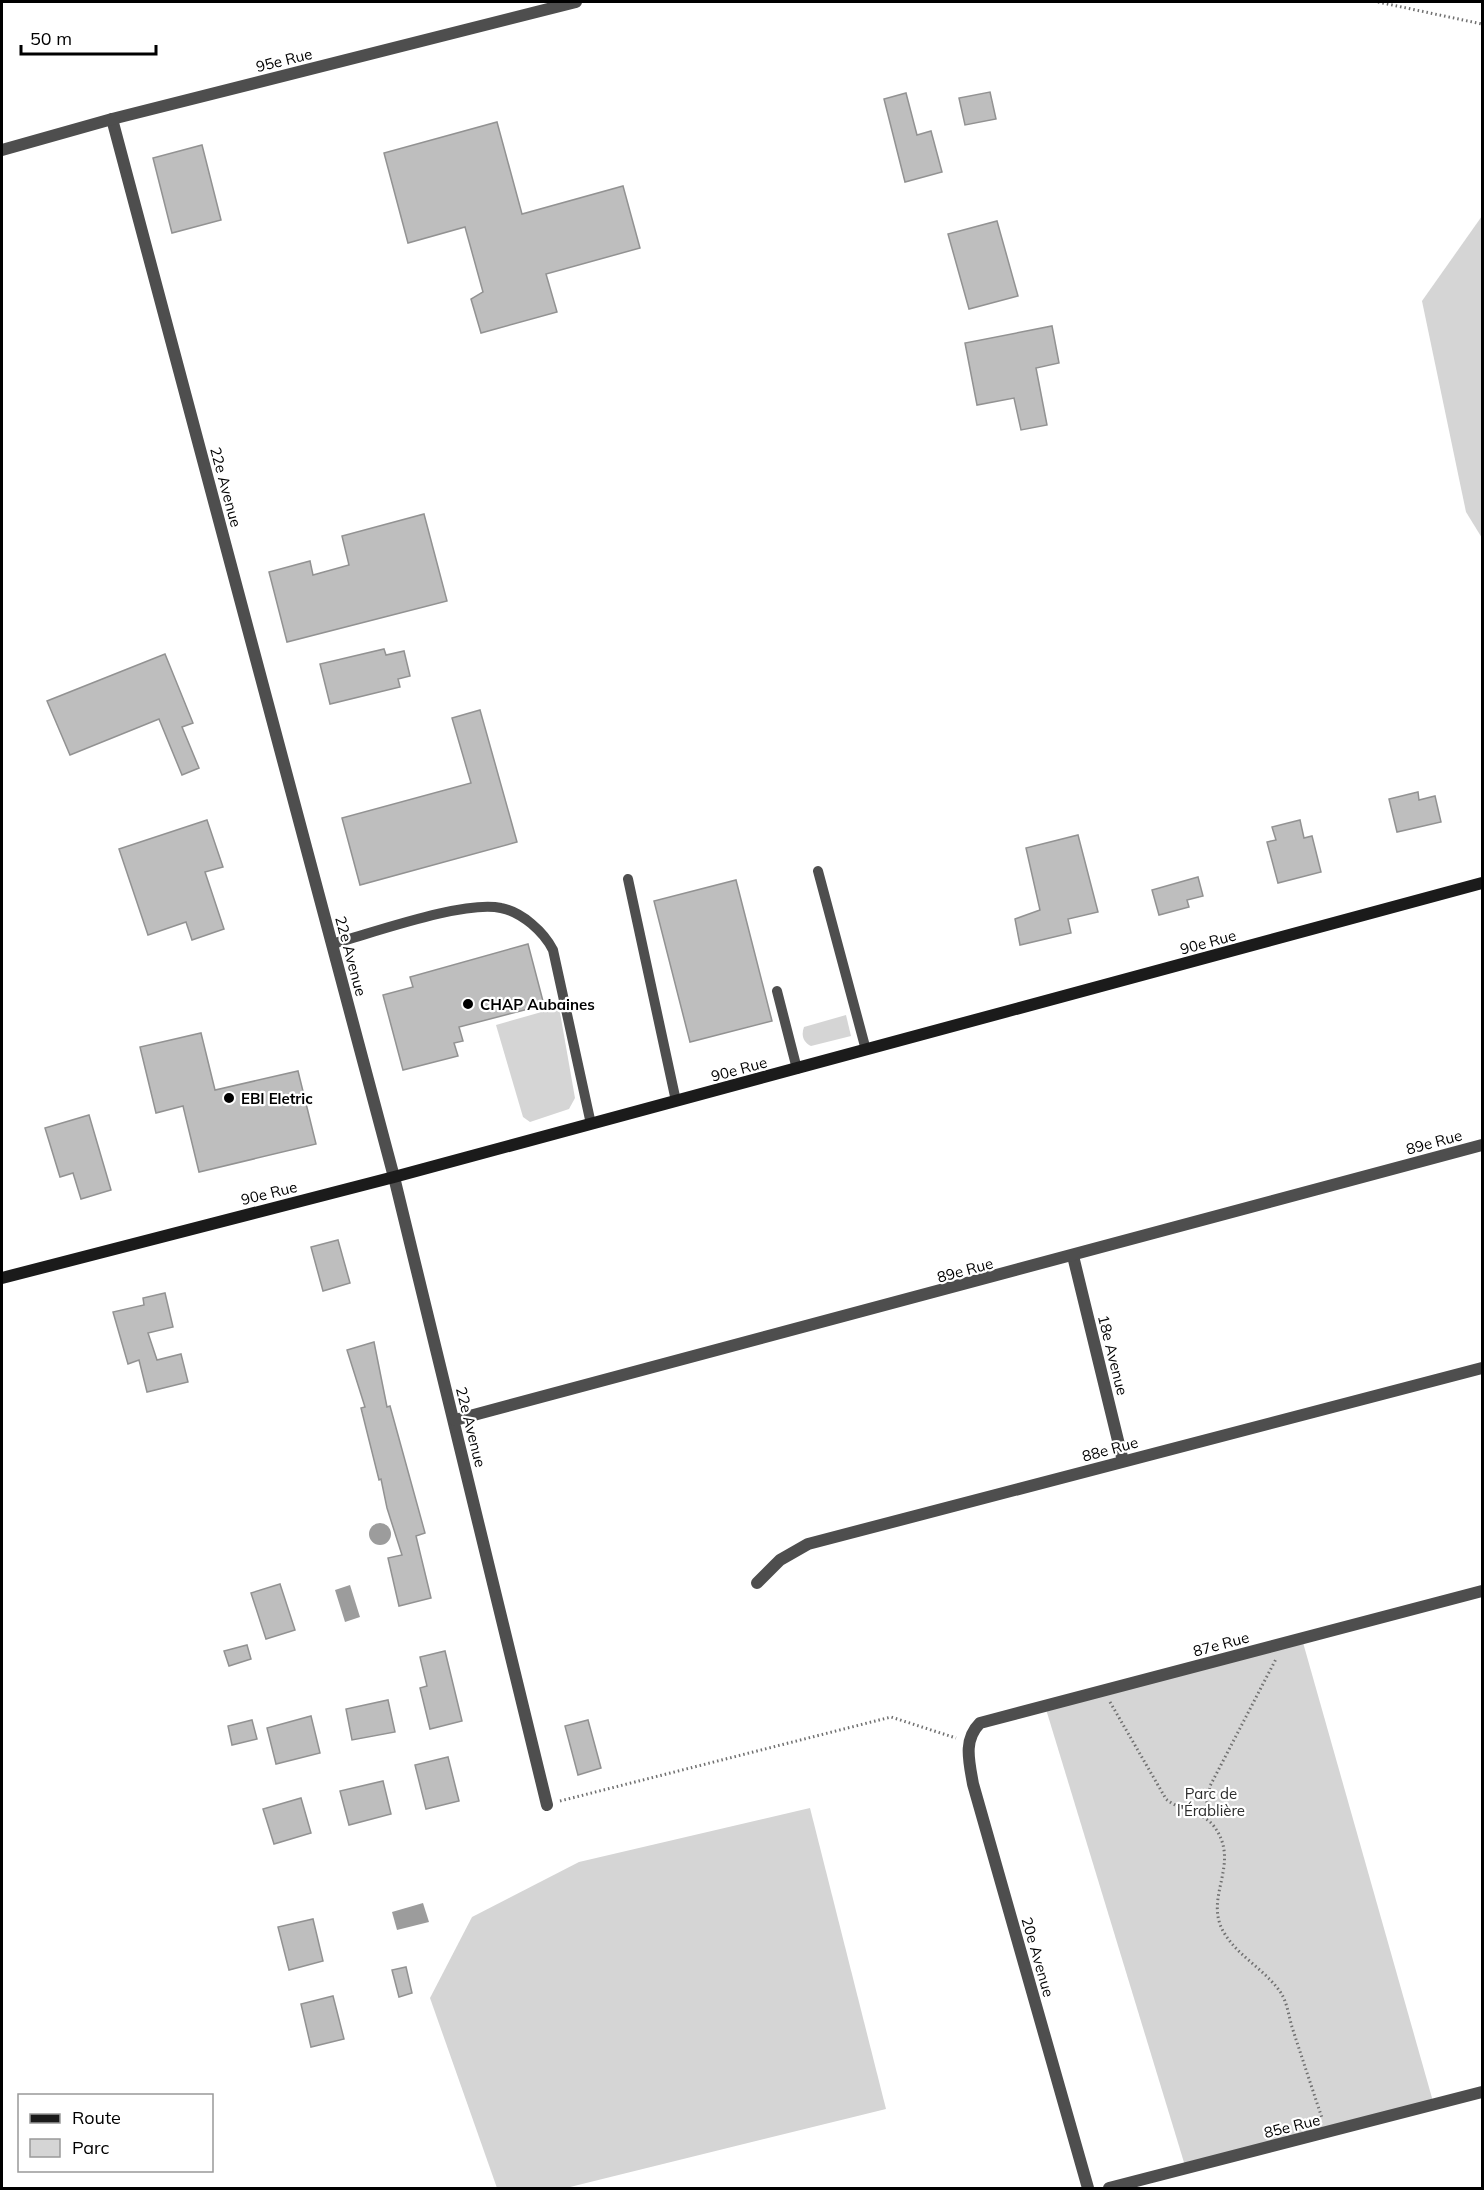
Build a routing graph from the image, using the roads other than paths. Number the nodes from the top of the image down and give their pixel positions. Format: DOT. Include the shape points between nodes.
graph roads {
  1 [pos="576,2"];
  2 [pos="112,119"];
  3 [pos="2,150"];
  4 [pos="818,871"];
  5 [pos="628,879"];
  6 [pos="1482,883"];
  7 [pos="332,944"];
  8 [pos="777,991"];
  9 [pos="866,1050"];
  10 [pos="797,1069"];
  11 [pos="676,1101"];
  12 [pos="591,1124"];
  13 [pos="1482,1145"];
  14 [pos="394,1177"];
  15 [pos="1073,1257"];
  16 [pos="2,1278"];
  17 [pos="1482,1368"];
  18 [pos="454,1420"];
  19 [pos="1123,1461"];
  20 [pos="757,1583"];
  21 [pos="1482,1591"];
  22 [pos="970,1737"];
  23 [pos="547,1805"];
  24 [pos="1482,2092"];
  25 [pos="1088,2188"];
  26 [pos="1109,2188"];
  1 -- 2 [label="street, 95e Rue"];
  2 -- 3 [label="street, 95e Rue"];
  2 -- 7 [label="street, 22e Avenue"];
  4 -- 9 [label="lane"];
  5 -- 11 [label="lane"];
  6 -- 9 [label="street, 90e Rue"];
  7 -- 12 [label="lane" via="474,906 503,908 530,923 545,934 553,950"];
  7 -- 14 [label="street, 22e Avenue"];
  8 -- 10 [label="lane"];
  9 -- 10 [label="street, 90e Rue"];
  10 -- 11 [label="street, 90e Rue"];
  11 -- 12 [label="street, 90e Rue"];
  12 -- 14 [label="street, 90e Rue"];
  13 -- 15 [label="street, 89e Rue"];
  14 -- 16 [label="street, 90e Rue"];
  14 -- 18 [label="street, 22e Avenue"];
  15 -- 18 [label="street, 89e Rue"];
  15 -- 19 [label="street, 18e Avenue"];
  17 -- 19 [label="street, 88e Rue"];
  18 -- 23 [label="street, 22e Avenue"];
  19 -- 20 [label="street, 88e Rue" via="808,1544 780,1560"];
  21 -- 22 [label="street, 87e Rue" via="980,1722"];
  22 -- 25 [label="street, 20e Avenue" via="968,1754 973,1784"];
  24 -- 26 [label="street, 85e Rue"];
}
